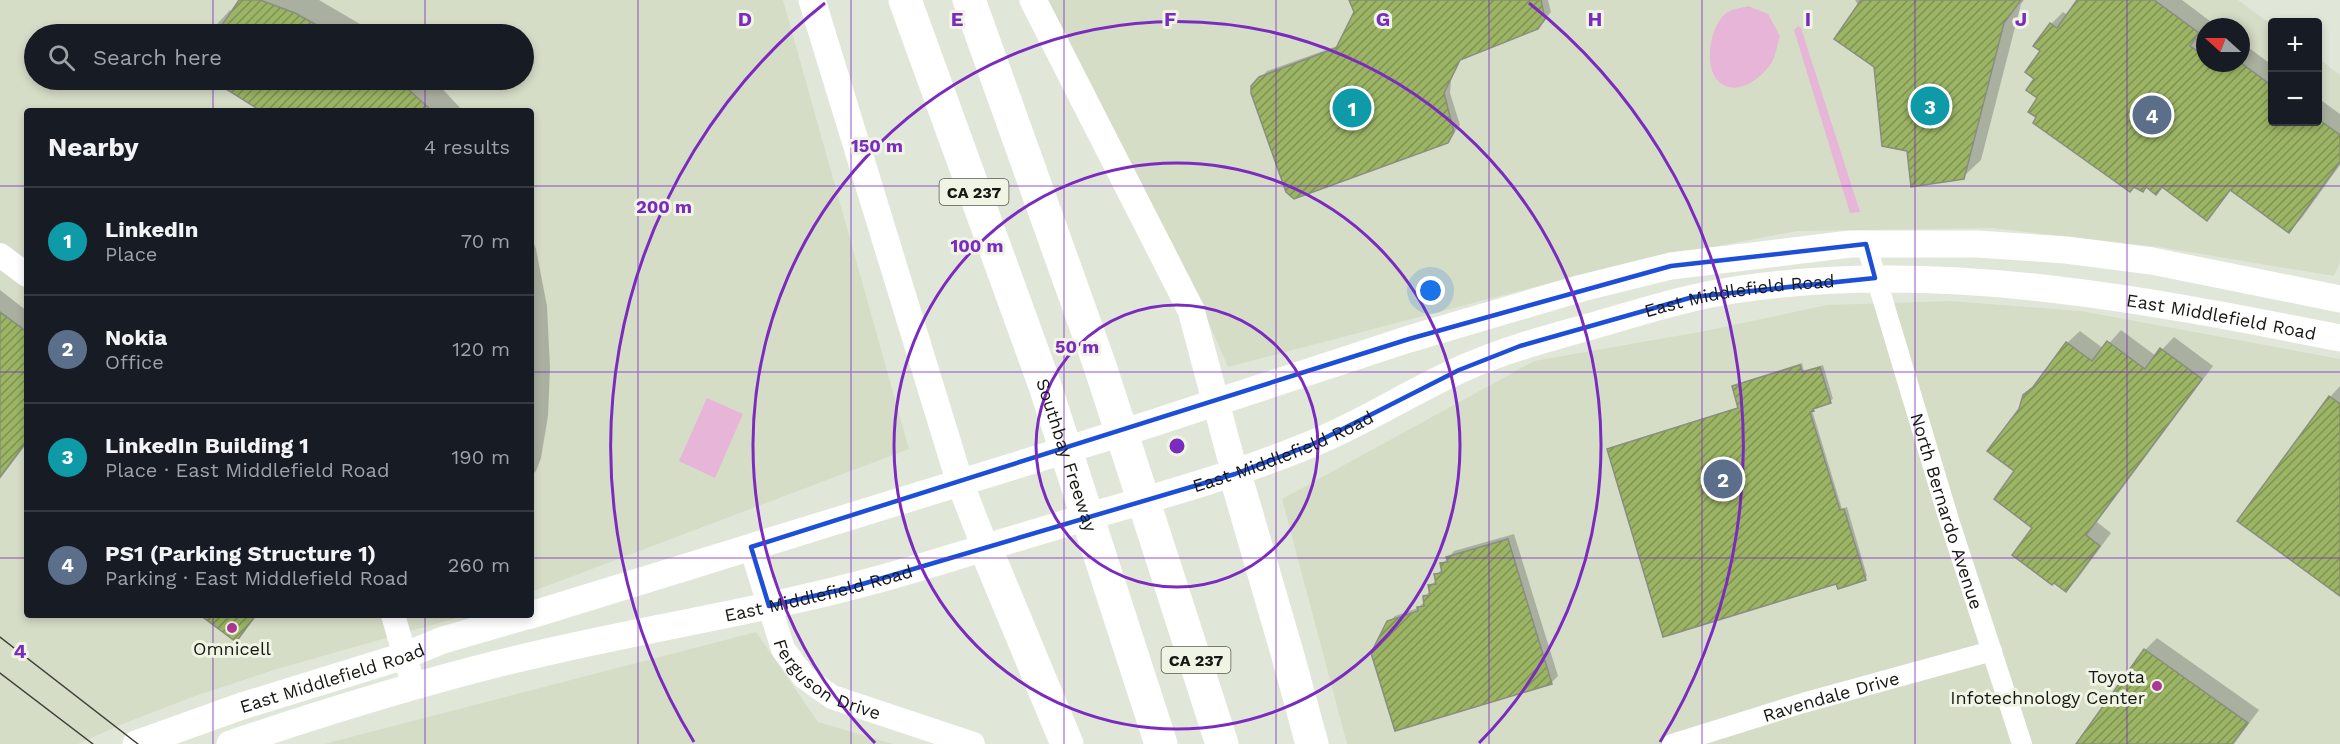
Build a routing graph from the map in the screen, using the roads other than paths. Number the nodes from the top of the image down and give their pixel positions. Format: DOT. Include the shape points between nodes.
graph roads {
  1 [pos="812,0"];
  2 [pos="905,0"];
  3 [pos="969,0"];
  4 [pos="1033,0"];
  5 [pos="1866,244"];
  6 [pos="0,255"];
  7 [pos="24,273"];
  8 [pos="1875,278"];
  9 [pos="2340,299"];
  10 [pos="2340,338"];
  11 [pos="1217,403"];
  12 [pos="1235,474"];
  13 [pos="960,483"];
  14 [pos="985,547"];
  15 [pos="752,548"];
  16 [pos="769,606"];
  17 [pos="534,614"];
  18 [pos="394,618"];
  19 [pos="520,618"];
  20 [pos="1992,651"];
  21 [pos="404,656"];
  22 [pos="414,687"];
  23 [pos="136,744"];
  24 [pos="230,744"];
  25 [pos="974,744"];
  26 [pos="1067,744"];
  27 [pos="1161,744"];
  28 [pos="1222,744"];
  29 [pos="1311,744"];
  30 [pos="1672,744"];
  31 [pos="2022,744"];
  1 -- 13 [label="main road"];
  2 -- 27 [label="highway, Southbay Freeway / CA 237" via="1044,383"];
  3 -- 28 [label="highway, CA 237" via="1100,366"];
  4 -- 11 [label="main road" via="1191,310"];
  5 -- 8 [label="street, North Bernardo Avenue"];
  5 -- 9 [label="main road, East Middlefield Road" via="1977,244 2066,250 2152,261"];
  5 -- 11 [label="main road, East Middlefield Road" via="1671,266 1611,280 1409,339"];
  6 -- 7 [label="street"];
  8 -- 10 [label="main road, East Middlefield Road" via="2058,288"];
  8 -- 12 [label="main road, East Middlefield Road" via="1693,297 1520,346 1459,370 1313,444"];
  8 -- 20 [label="street, North Bernardo Avenue"];
  11 -- 12 [label="main road"];
  11 -- 13 [label="main road, East Middlefield Road"];
  12 -- 14 [label="main road, East Middlefield Road"];
  12 -- 29 [label="highway"];
  13 -- 14 [label="main road"];
  13 -- 15 [label="main road, East Middlefield Road"];
  14 -- 16 [label="main road, East Middlefield Road" via="849,588"];
  14 -- 26 [label="highway"];
  15 -- 16 [label="street, Ferguson Drive"];
  15 -- 17 [label="main road, East Middlefield Road"];
  16 -- 22 [label="main road, East Middlefield Road" via="543,653"];
  16 -- 25 [label="street, Ferguson Drive" via="783,650 804,677 832,697"];
  18 -- 21 [label="street"];
  19 -- 21 [label="main road, East Middlefield Road" via="443,640"];
  20 -- 30 [label="street, Ravendale Drive"];
  20 -- 31 [label="street, North Bernardo Avenue"];
  21 -- 22 [label="street"];
  21 -- 23 [label="main road, East Middlefield Road" via="242,706"];
  22 -- 24 [label="main road, East Middlefield Road"];
}
